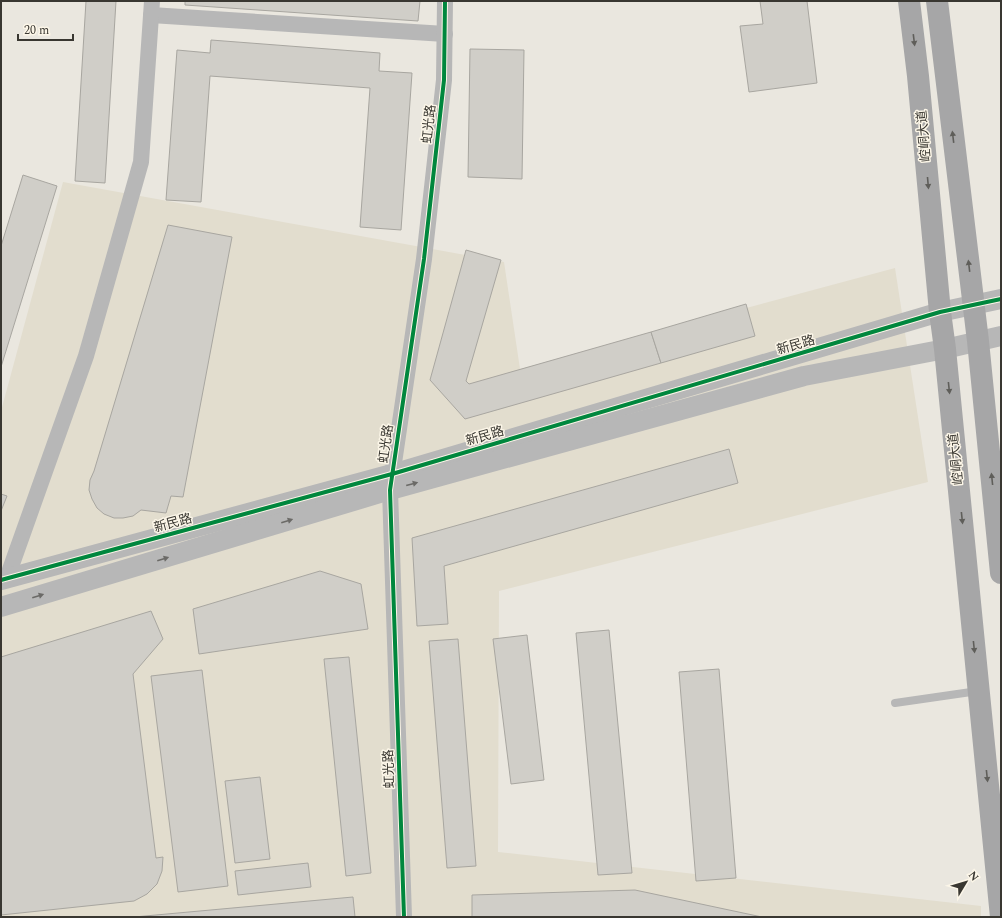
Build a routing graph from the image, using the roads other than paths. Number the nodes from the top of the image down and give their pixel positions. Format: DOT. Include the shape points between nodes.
graph roads {
  1 [pos="445,1"];
  2 [pos="909,1"];
  3 [pos="937,1"];
  4 [pos="151,8"];
  5 [pos="445,34"];
  6 [pos="1001,299"];
  7 [pos="974,305"];
  8 [pos="940,312"];
  9 [pos="1001,336"];
  10 [pos="978,341"];
  11 [pos="945,349"];
  12 [pos="391,482"];
  13 [pos="1001,573"];
  14 [pos="4,579"];
  15 [pos="1,607"];
  16 [pos="979,691"];
  17 [pos="895,703"];
  18 [pos="404,917"];
  19 [pos="1001,917"];
  1 -- 5 [label="street, 虹光路"];
  2 -- 8 [label="main road, 崆峒大道, one-way"];
  7 -- 3 [label="main road, one-way"];
  4 -- 5 [label="street"];
  4 -- 14 [label="street" via="141,162 86,356"];
  5 -- 12 [label="street, 虹光路" via="444,80 424,260"];
  6 -- 7 [label="street, 新民路"];
  7 -- 8 [label="street, 新民路"];
  7 -- 10 [label="main road"];
  8 -- 11 [label="main road, 崆峒大道"];
  8 -- 12 [label="street, 新民路"];
  9 -- 10 [label="street, 新民路"];
  10 -- 11 [label="street, 新民路"];
  13 -- 10 [label="main road, one-way"];
  12 -- 11 [label="street, 新民路, one-way" via="804,376"];
  11 -- 16 [label="main road, 崆峒大道, one-way"];
  12 -- 14 [label="street, 新民路"];
  15 -- 12 [label="street, 新民路, one-way"];
  12 -- 18 [label="street, 虹光路"];
  16 -- 17 [label="lane"];
  16 -- 19 [label="main road, 崆峒大道, one-way"];
}
